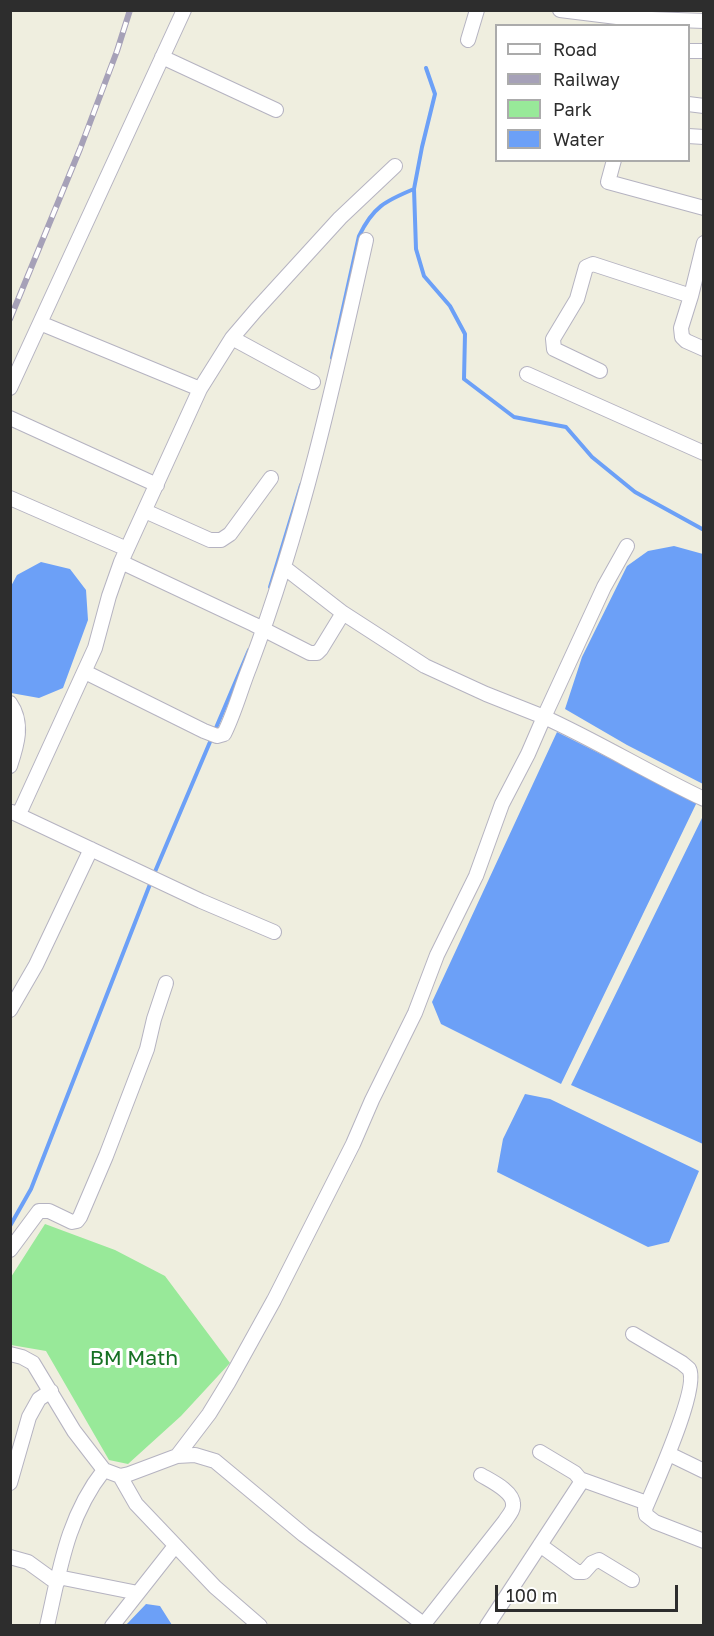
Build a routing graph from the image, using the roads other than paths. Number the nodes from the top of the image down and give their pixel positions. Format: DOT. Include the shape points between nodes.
graph roads {
  1 [pos="184,10"];
  2 [pos="477,10"];
  3 [pos="560,10"];
  4 [pos="680,15"];
  5 [pos="704,21"];
  6 [pos="646,22"];
  7 [pos="468,40"];
  8 [pos="162,57"];
  9 [pos="276,110"];
  10 [pos="613,162"];
  11 [pos="395,166"];
  12 [pos="704,208"];
  13 [pos="366,240"];
  14 [pos="704,243"];
  15 [pos="691,296"];
  16 [pos="40,323"];
  17 [pos="232,338"];
  18 [pos="704,349"];
  19 [pos="600,371"];
  20 [pos="526,374"];
  21 [pos="313,382"];
  22 [pos="10,388"];
  23 [pos="200,389"];
  24 [pos="10,418"];
  25 [pos="704,453"];
  26 [pos="271,478"];
  27 [pos="157,485"];
  28 [pos="10,498"];
  29 [pos="145,511"];
  30 [pos="627,546"];
  31 [pos="124,556"];
  32 [pos="285,568"];
  33 [pos="343,613"];
  34 [pos="260,627"];
  35 [pos="85,672"];
  36 [pos="10,704"];
  37 [pos="544,717"];
  38 [pos="10,766"];
  39 [pos="704,799"];
  40 [pos="15,813"];
  41 [pos="91,849"];
  42 [pos="274,932"];
  43 [pos="166,982"];
  44 [pos="10,1010"];
  45 [pos="10,1250"];
  46 [pos="633,1334"];
  47 [pos="10,1354"];
  48 [pos="51,1390"];
  49 [pos="540,1452"];
  50 [pos="669,1454"];
  51 [pos="177,1456"];
  52 [pos="104,1470"];
  53 [pos="704,1471"];
  54 [pos="482,1475"];
  55 [pos="120,1476"];
  56 [pos="580,1479"];
  57 [pos="10,1483"];
  58 [pos="647,1503"];
  59 [pos="704,1541"];
  60 [pos="540,1545"];
  61 [pos="175,1546"];
  62 [pos="10,1557"];
  63 [pos="58,1580"];
  64 [pos="632,1580"];
  65 [pos="138,1593"];
  66 [pos="425,1625"];
  67 [pos="47,1626"];
  68 [pos="112,1626"];
  69 [pos="260,1626"];
  70 [pos="487,1626"];
  1 -- 8 [label="street"];
  2 -- 7 [label="street"];
  3 -- 6 [label="street"];
  4 -- 5 [label="street"];
  4 -- 6 [label="street"];
  8 -- 9 [label="street"];
  8 -- 16 [label="street"];
  10 -- 12 [label="street" via="608,182"];
  11 -- 17 [label="street" via="340,219"];
  13 -- 32 [label="street" via="339,364"];
  14 -- 15 [label="street"];
  15 -- 18 [label="street" via="682,337"];
  15 -- 19 [label="street" via="593,264 586,267 577,299 552,344 554,349"];
  16 -- 22 [label="street"];
  16 -- 23 [label="street"];
  17 -- 21 [label="street"];
  17 -- 23 [label="street"];
  20 -- 25 [label="street"];
  23 -- 27 [label="street"];
  24 -- 27 [label="street"];
  26 -- 29 [label="street" via="230,534 221,540 210,540"];
  27 -- 29 [label="street"];
  28 -- 31 [label="street"];
  29 -- 31 [label="street"];
  30 -- 37 [label="street"];
  31 -- 34 [label="street"];
  31 -- 35 [label="street"];
  32 -- 33 [label="street"];
  32 -- 34 [label="street"];
  33 -- 34 [label="street" via="317,653 303,651"];
  33 -- 37 [label="street" via="425,666"];
  34 -- 35 [label="street" via="223,735 214,735"];
  35 -- 40 [label="street"];
  36 -- 38 [label="street" via="18,714 19,730"];
  37 -- 39 [label="street"];
  37 -- 51 [label="street" via="502,804 476,876 437,955 415,1013 353,1144 233,1373 209,1414"];
  40 -- 41 [label="street"];
  41 -- 42 [label="street"];
  41 -- 44 [label="street" via="36,965"];
  43 -- 45 [label="street" via="147,1049 80,1216 72,1222 49,1211 39,1211"];
  46 -- 50 [label="street" via="689,1369 690,1391"];
  47 -- 48 [label="street" via="33,1363"];
  48 -- 52 [label="street" via="74,1431"];
  48 -- 57 [label="street" via="39,1399 29,1417"];
  49 -- 56 [label="street"];
  50 -- 53 [label="street"];
  50 -- 58 [label="street"];
  51 -- 55 [label="street"];
  51 -- 66 [label="street" via="195,1455 215,1461 296,1529"];
  52 -- 55 [label="street"];
  52 -- 63 [label="street" via="77,1513"];
  54 -- 66 [label="street" via="502,1488 514,1503 505,1521"];
  55 -- 61 [label="street" via="136,1504"];
  56 -- 58 [label="street"];
  56 -- 60 [label="street"];
  58 -- 59 [label="street" via="648,1519"];
  60 -- 64 [label="street" via="577,1572 584,1572 599,1560"];
  60 -- 70 [label="street"];
  61 -- 65 [label="street"];
  61 -- 69 [label="street"];
  62 -- 63 [label="street" via="28,1562"];
  63 -- 65 [label="street"];
  63 -- 67 [label="street"];
  65 -- 68 [label="street"];
}
